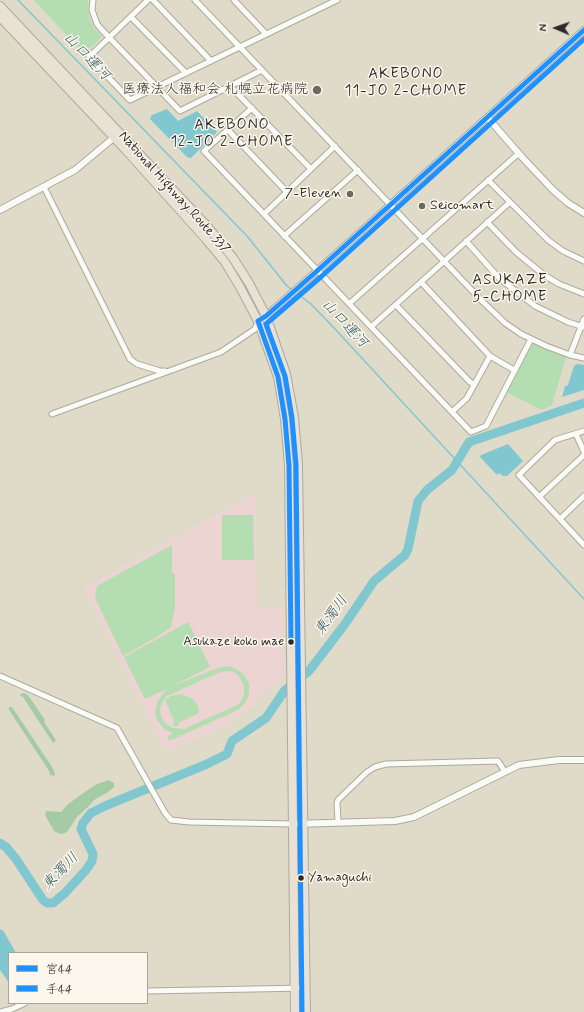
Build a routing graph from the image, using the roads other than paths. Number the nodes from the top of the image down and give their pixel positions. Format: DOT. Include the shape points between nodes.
graph roads {
  1 [pos="93,0"];
  2 [pos="148,0"];
  3 [pos="153,0"];
  4 [pos="195,0"];
  5 [pos="234,0"];
  6 [pos="337,0"];
  7 [pos="0,6"];
  8 [pos="0,17"];
  9 [pos="131,17"];
  10 [pos="584,30"];
  11 [pos="266,34"];
  12 [pos="109,38"];
  13 [pos="240,47"];
  14 [pos="211,61"];
  15 [pos="262,70"];
  16 [pos="186,73"];
  17 [pos="230,86"];
  18 [pos="156,88"];
  19 [pos="252,108"];
  20 [pos="488,118"];
  21 [pos="228,130"];
  22 [pos="117,135"];
  23 [pos="335,146"];
  24 [pos="519,153"];
  25 [pos="311,169"];
  26 [pos="358,170"];
  27 [pos="488,180"];
  28 [pos="44,187"];
  29 [pos="287,192"];
  30 [pos="509,203"];
  31 [pos="391,204"];
  32 [pos="0,210"];
  33 [pos="264,214"];
  34 [pos="584,214"];
  35 [pos="487,222"];
  36 [pos="284,236"];
  37 [pos="424,239"];
  38 [pos="466,241"];
  39 [pos="444,261"];
  40 [pos="584,261"];
  41 [pos="318,270"];
  42 [pos="421,282"];
  43 [pos="584,294"];
  44 [pos="350,303"];
  45 [pos="396,305"];
  46 [pos="266,316"];
  47 [pos="584,319"];
  48 [pos="258,321"];
  49 [pos="372,326"];
  50 [pos="582,327"];
  51 [pos="531,339"];
  52 [pos="570,355"];
  53 [pos="490,356"];
  54 [pos="584,358"];
  55 [pos="514,370"];
  56 [pos="165,371"];
  57 [pos="474,384"];
  58 [pos="452,412"];
  59 [pos="52,414"];
  60 [pos="584,431"];
  61 [pos="576,434"];
  62 [pos="584,452"];
  63 [pos="584,455"];
  64 [pos="584,496"];
  65 [pos="539,497"];
  66 [pos="560,519"];
  67 [pos="583,541"];
  68 [pos="0,676"];
  69 [pos="584,760"];
  70 [pos="505,772"];
  71 [pos="338,822"];
  72 [pos="303,823"];
  73 [pos="293,824"];
  74 [pos="294,987"];
  75 [pos="306,988"];
  76 [pos="148,992"];
  77 [pos="23,1004"];
  78 [pos="0,1012"];
  79 [pos="295,1012"];
  80 [pos="306,1012"];
  1 -- 12 [label="street" via="92,10 97,24"];
  2 -- 9 [label="street"];
  3 -- 14 [label="street"];
  4 -- 13 [label="street"];
  5 -- 11 [label="street"];
  6 -- 11 [label="street"];
  7 -- 22 [label="highway, National Highway Route 337"];
  8 -- 22 [label="highway, National Highway Route 337"];
  9 -- 12 [label="street"];
  9 -- 16 [label="street"];
  10 -- 20 [label="street"];
  11 -- 13 [label="street"];
  12 -- 18 [label="street"];
  12 -- 18 [label="street" via="89,57 130,100"];
  13 -- 14 [label="street"];
  13 -- 15 [label="street"];
  14 -- 16 [label="street"];
  15 -- 17 [label="street"];
  15 -- 23 [label="street"];
  16 -- 18 [label="street"];
  17 -- 18 [label="street" via="180,111"];
  17 -- 19 [label="street"];
  19 -- 21 [label="street"];
  19 -- 25 [label="street"];
  20 -- 24 [label="street"];
  20 -- 31 [label="street"];
  21 -- 29 [label="street"];
  21 -- 33 [label="street" via="204,151"];
  22 -- 28 [label="street" via="75,170"];
  22 -- 46 [label="highway, National Highway Route 337" via="207,226 233,258"];
  22 -- 48 [label="highway, National Highway Route 337" via="225,262"];
  23 -- 25 [label="street"];
  23 -- 26 [label="street"];
  24 -- 27 [label="street"];
  24 -- 34 [label="street" via="553,190"];
  25 -- 29 [label="street"];
  26 -- 31 [label="street"];
  26 -- 36 [label="street"];
  27 -- 30 [label="street"];
  27 -- 37 [label="street"];
  28 -- 32 [label="street"];
  28 -- 56 [label="street" via="130,359 136,364"];
  29 -- 33 [label="street"];
  30 -- 35 [label="street"];
  30 -- 40 [label="street" via="548,240"];
  31 -- 37 [label="street"];
  31 -- 41 [label="street"];
  33 -- 36 [label="street"];
  35 -- 38 [label="street"];
  35 -- 43 [label="street" via="516,252 544,275"];
  36 -- 41 [label="street"];
  37 -- 39 [label="street"];
  37 -- 44 [label="street"];
  38 -- 39 [label="street"];
  38 -- 50 [label="street" via="499,278 535,306"];
  39 -- 42 [label="street"];
  39 -- 51 [label="street" via="505,323"];
  41 -- 44 [label="street"];
  41 -- 46 [label="street"];
  42 -- 45 [label="street"];
  42 -- 53 [label="street"];
  44 -- 49 [label="street"];
  45 -- 49 [label="street"];
  45 -- 57 [label="street"];
  46 -- 48 [label="street"];
  46 -- 72 [label="highway, National Highway Route 337" via="286,374 294,418 298,464"];
  47 -- 50 [label="street"];
  48 -- 56 [label="street" via="255,329 220,352"];
  48 -- 73 [label="highway, National Highway Route 337" via="278,377 289,466"];
  49 -- 58 [label="street"];
  50 -- 52 [label="street"];
  51 -- 52 [label="street"];
  51 -- 55 [label="street"];
  52 -- 54 [label="street"];
  53 -- 55 [label="street"];
  53 -- 57 [label="street"];
  55 -- 58 [label="street" via="486,426 471,432"];
  56 -- 59 [label="street"];
  57 -- 58 [label="street" via="467,398"];
  60 -- 61 [label="street"];
  61 -- 62 [label="street"];
  61 -- 65 [label="street" via="555,440 519,475"];
  63 -- 65 [label="street"];
  64 -- 66 [label="street"];
  65 -- 66 [label="street"];
  66 -- 67 [label="street"];
  68 -- 73 [label="street" via="117,728 168,817 175,820"];
  69 -- 70 [label="street" via="534,762 519,765"];
  70 -- 71 [label="street" via="414,817 395,821"];
  70 -- 71 [label="street" via="498,761 386,764 375,767 338,800"];
  71 -- 72 [label="street"];
  72 -- 73 [label="street"];
  72 -- 75 [label="highway, National Highway Route 337"];
  73 -- 74 [label="highway, National Highway Route 337"];
  74 -- 75 [label="street"];
  74 -- 76 [label="street"];
  74 -- 79 [label="highway, National Highway Route 337"];
  75 -- 80 [label="highway, National Highway Route 337"];
  77 -- 78 [label="street"];
}
